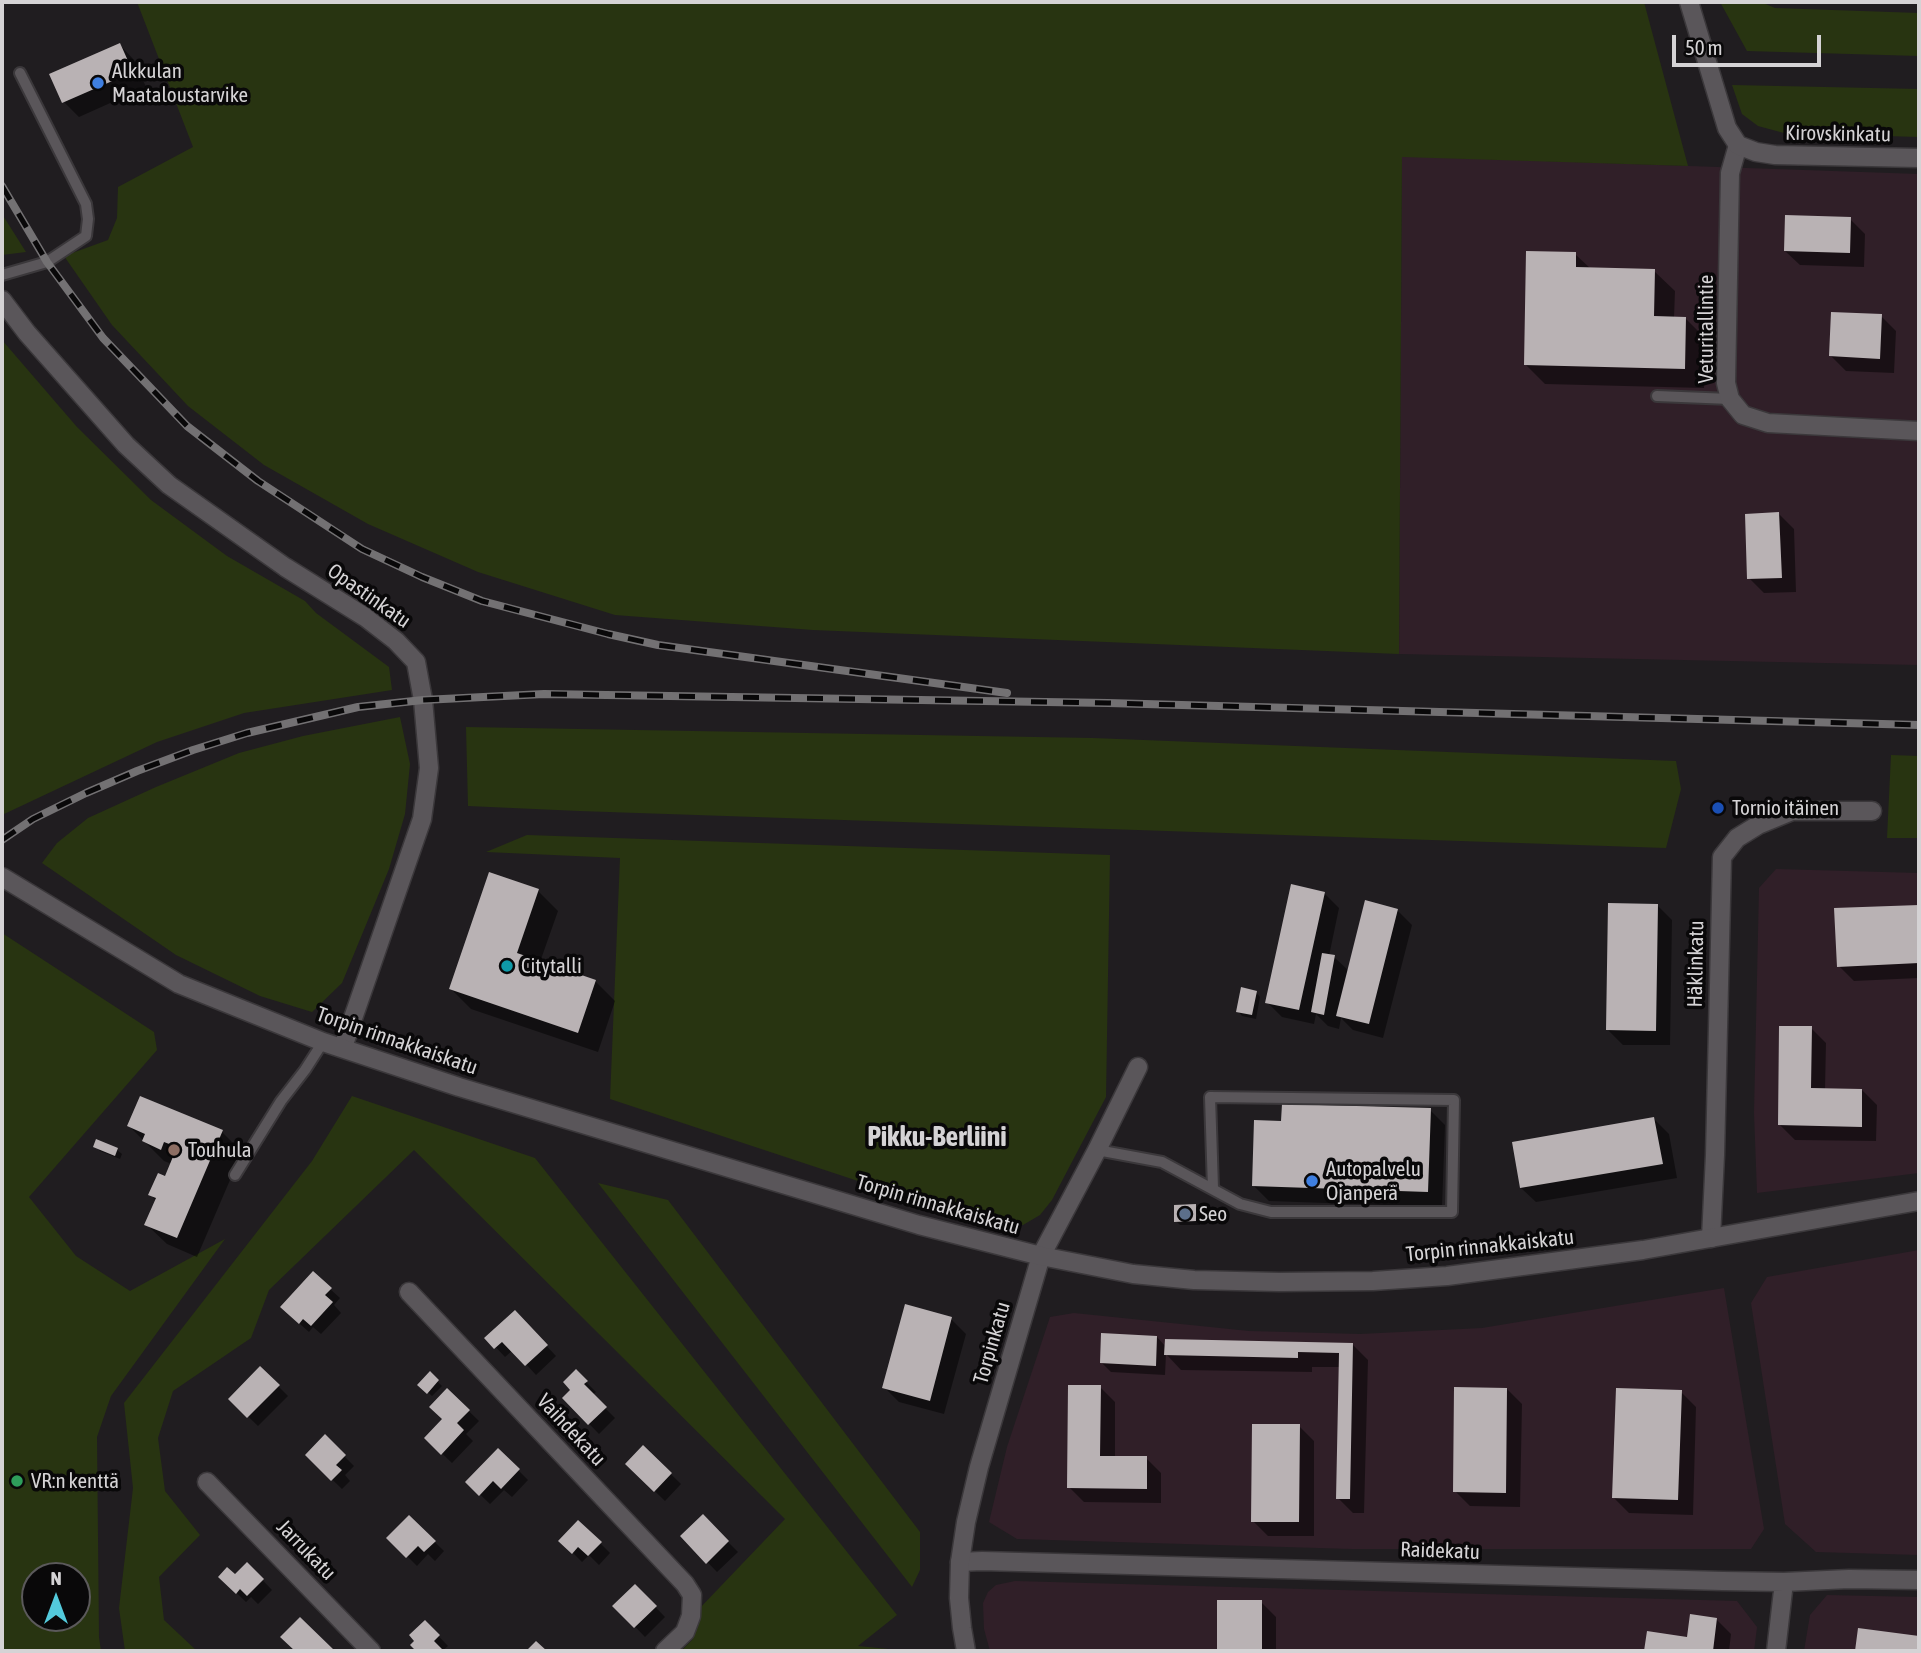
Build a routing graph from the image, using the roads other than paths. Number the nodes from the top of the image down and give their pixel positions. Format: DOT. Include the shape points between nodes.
graph roads {
  1 [pos="1689,2"];
  2 [pos="20,73"];
  3 [pos="1738,145"];
  4 [pos="1919,158"];
  5 [pos="2,275"];
  6 [pos="2,300"];
  7 [pos="1657,396"];
  8 [pos="1730,399"];
  9 [pos="1919,431"];
  10 [pos="1872,811"];
  11 [pos="2,877"];
  12 [pos="323,1042"];
  13 [pos="343,1047"];
  14 [pos="1138,1067"];
  15 [pos="1097,1150"];
  16 [pos="234,1175"];
  17 [pos="1213,1188"];
  18 [pos="1919,1201"];
  19 [pos="1711,1238"];
  20 [pos="1041,1256"];
  21 [pos="409,1292"];
  22 [pos="207,1482"];
  23 [pos="960,1562"];
  24 [pos="1919,1580"];
  25 [pos="1784,1582"];
  26 [pos="371,1651"];
  27 [pos="665,1651"];
  28 [pos="966,1651"];
  29 [pos="1776,1651"];
  1 -- 3 [label="street" via="1727,128"];
  2 -- 5 [label="lane" via="86,204 88,219 86,236 47,262"];
  3 -- 4 [label="street, Kirovskinkatu" via="1775,155"];
  3 -- 8 [label="street, Veturitallintie" via="1730,173 1726,383"];
  6 -- 13 [label="street, Opastinkatu" via="126,445 169,485 365,617 416,662 429,768 422,819"];
  7 -- 8 [label="lane"];
  8 -- 9 [label="street, Veturitallintie" via="1743,415 1768,423"];
  10 -- 19 [label="street, Häklinkatu" via="1792,811 1737,838 1722,857"];
  11 -- 12 [label="street, Torpin rinnakkaiskatu" via="179,984"];
  12 -- 13 [label="street, Torpin rinnakkaiskatu"];
  12 -- 16 [label="lane"];
  13 -- 20 [label="street, Torpin rinnakkaiskatu" via="472,1091 907,1222"];
  14 -- 15 [label="street, Torpinkatu"];
  15 -- 17 [label="lane" via="1162,1162"];
  15 -- 20 [label="street, Torpinkatu"];
  17 -- 17 [label="lane" via="1210,1097 1454,1100 1451,1212 1271,1212 1240,1204"];
  18 -- 19 [label="street, Torpin rinnakkaiskatu"];
  19 -- 20 [label="street, Torpin rinnakkaiskatu" via="1528,1266 1373,1281 1194,1280 1133,1274"];
  20 -- 23 [label="street, Torpinkatu" via="979,1467"];
  21 -- 27 [label="street, Vaihdekatu" via="685,1584 692,1595 691,1616 685,1632"];
  22 -- 26 [label="street, Jarrukatu"];
  23 -- 25 [label="street, Raidekatu"];
  23 -- 28 [label="street, Torpinkatu"];
  24 -- 25 [label="street, Raidekatu"];
  25 -- 29 [label="street"];
}
